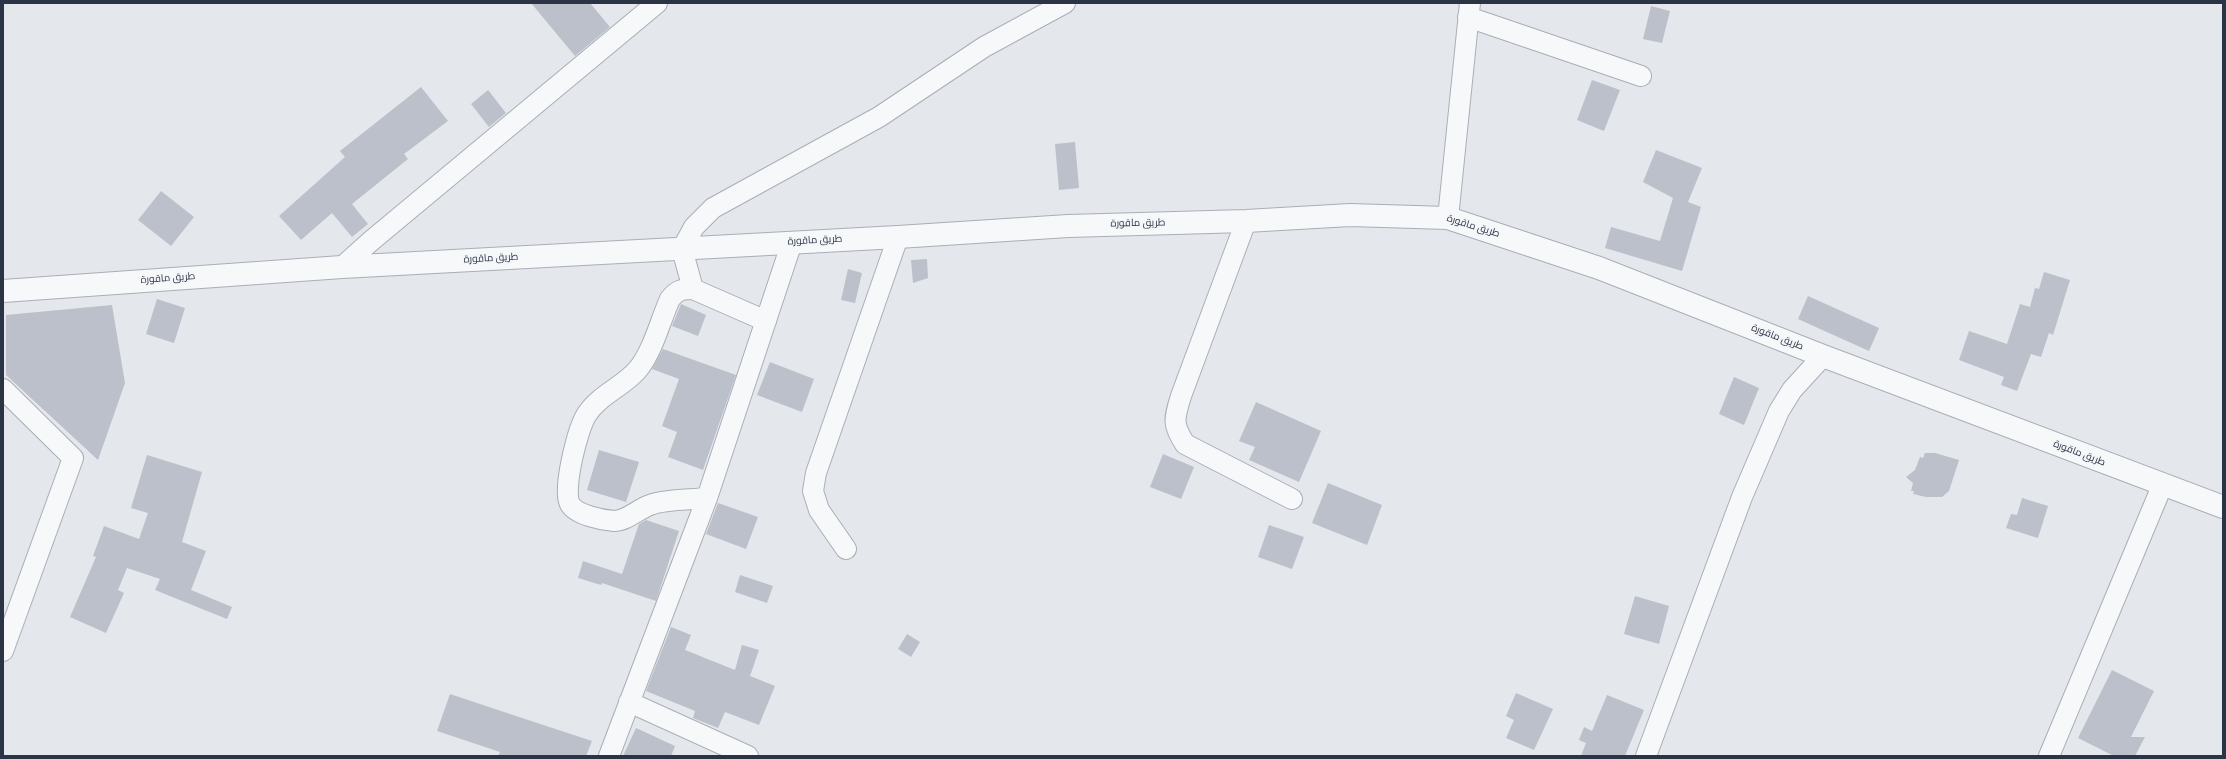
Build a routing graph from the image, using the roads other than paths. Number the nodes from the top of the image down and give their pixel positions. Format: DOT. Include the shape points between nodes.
graph roads {
  1 [pos="657,3"];
  2 [pos="1065,3"];
  3 [pos="1469,10"];
  4 [pos="1641,76"];
  5 [pos="1448,218"];
  6 [pos="1246,221"];
  7 [pos="898,237"];
  8 [pos="792,242"];
  9 [pos="682,249"];
  10 [pos="342,267"];
  11 [pos="693,289"];
  12 [pos="3,290"];
  13 [pos="766,321"];
  14 [pos="1823,356"];
  15 [pos="3,389"];
  16 [pos="2162,486"];
  17 [pos="707,498"];
  18 [pos="1292,500"];
  19 [pos="2223,507"];
  20 [pos="846,549"];
  21 [pos="3,650"];
  22 [pos="630,702"];
  23 [pos="609,756"];
  24 [pos="748,756"];
  25 [pos="1646,756"];
  26 [pos="2049,756"];
  1 -- 10 [label="street"];
  2 -- 9 [label="street" via="984,47 879,117 713,208 694,226"];
  3 -- 4 [label="street"];
  3 -- 5 [label="street"];
  5 -- 6 [label="street, طريق ماقورة" via="1350,215"];
  5 -- 14 [label="street, طريق ماقورة" via="1599,268"];
  6 -- 7 [label="street, طريق ماقورة" via="1068,226"];
  6 -- 18 [label="street" via="1181,396 1175,415 1176,430 1185,444"];
  7 -- 8 [label="street, طريق ماقورة"];
  7 -- 20 [label="street" via="816,473 813,491 819,510"];
  8 -- 9 [label="street, طريق ماقورة"];
  8 -- 13 [label="street"];
  9 -- 10 [label="street, طريق ماقورة"];
  9 -- 11 [label="street"];
  10 -- 12 [label="street, طريق ماقورة"];
  11 -- 13 [label="street"];
  11 -- 17 [label="street" via="680,289 675,292 652,344 638,368 596,403 586,415 576,441 567,495 570,504 576,510 604,520 616,521 650,504"];
  13 -- 17 [label="street"];
  14 -- 16 [label="street, طريق ماقورة"];
  14 -- 25 [label="street" via="1792,390 1779,411 1742,497"];
  15 -- 21 [label="street" via="73,458"];
  16 -- 19 [label="street, طريق ماقورة"];
  16 -- 26 [label="street"];
  17 -- 22 [label="street"];
  22 -- 23 [label="street"];
  22 -- 24 [label="street"];
}
